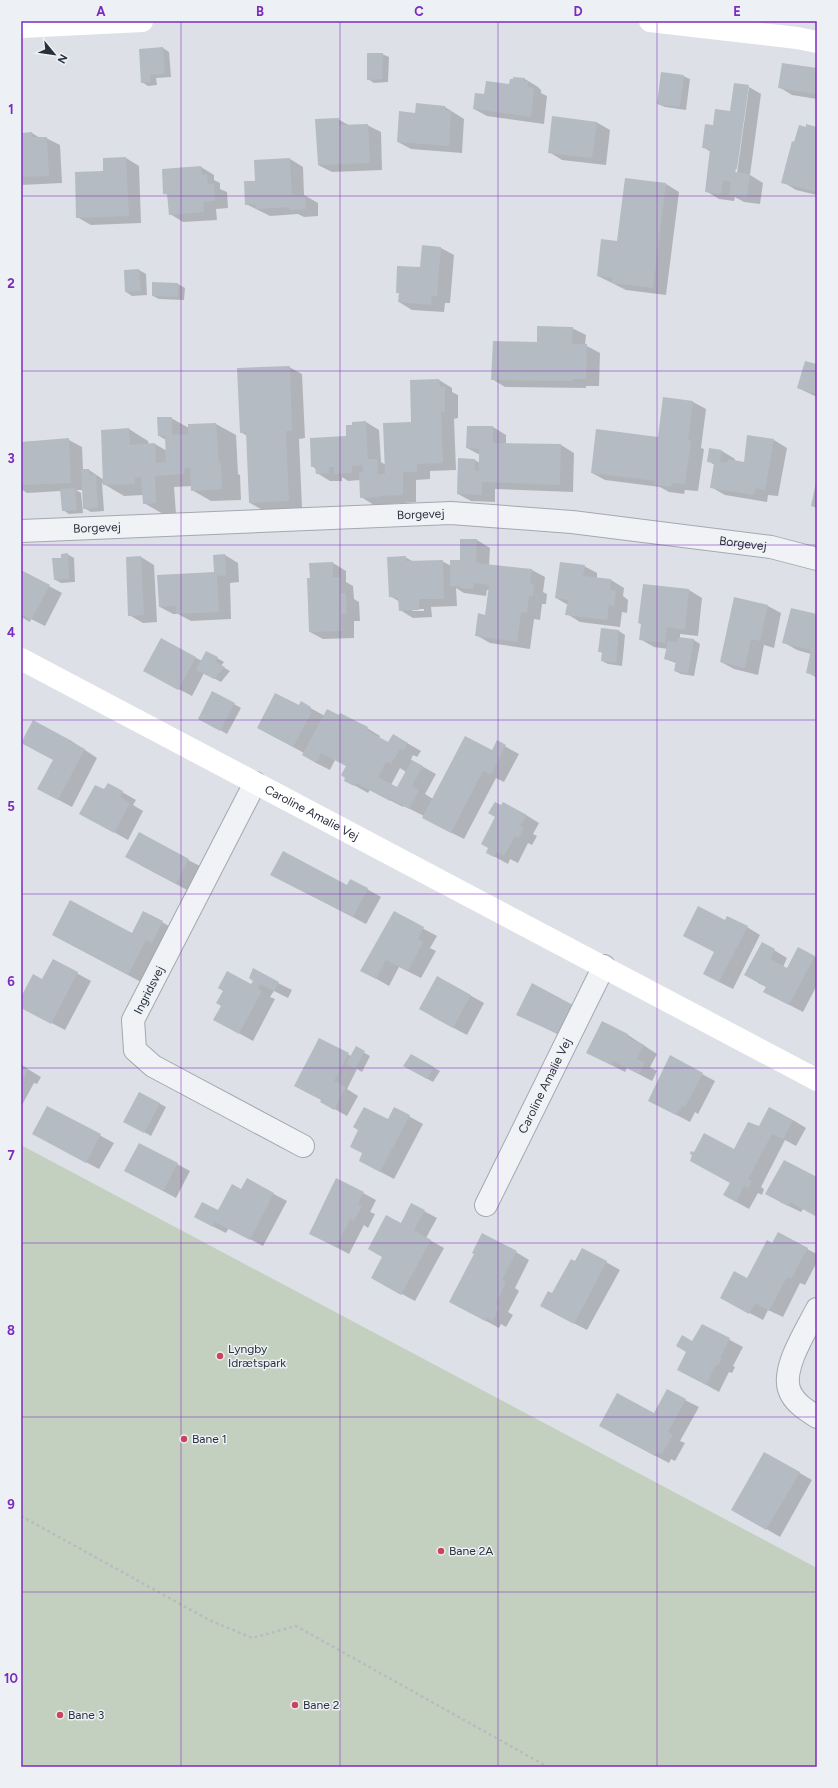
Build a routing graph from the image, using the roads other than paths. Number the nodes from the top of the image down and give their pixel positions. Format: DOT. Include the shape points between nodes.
graph roads {
  1 [pos="142,21"];
  2 [pos="650,21"];
  3 [pos="21,27"];
  4 [pos="817,42"];
  5 [pos="21,531"];
  6 [pos="817,559"];
  7 [pos="21,659"];
  8 [pos="255,783"];
  9 [pos="604,966"];
  10 [pos="817,1080"];
  11 [pos="303,1146"];
  12 [pos="486,1205"];
  13 [pos="817,1309"];
  14 [pos="817,1417"];
  1 -- 3 [label="street"];
  2 -- 4 [label="street"];
  5 -- 6 [label="street, Borgevej" via="451,513 572,522 771,547"];
  7 -- 8 [label="street, Caroline Amalie Vej"];
  8 -- 9 [label="street, Caroline Amalie Vej"];
  8 -- 11 [label="street, Ingridsvej" via="134,1020 135,1050 152,1066"];
  9 -- 10 [label="street, Caroline Amalie Vej"];
  9 -- 12 [label="street, Caroline Amalie Vej"];
  13 -- 14 [label="street" via="790,1363 787,1378 789,1390 796,1401"];
}
